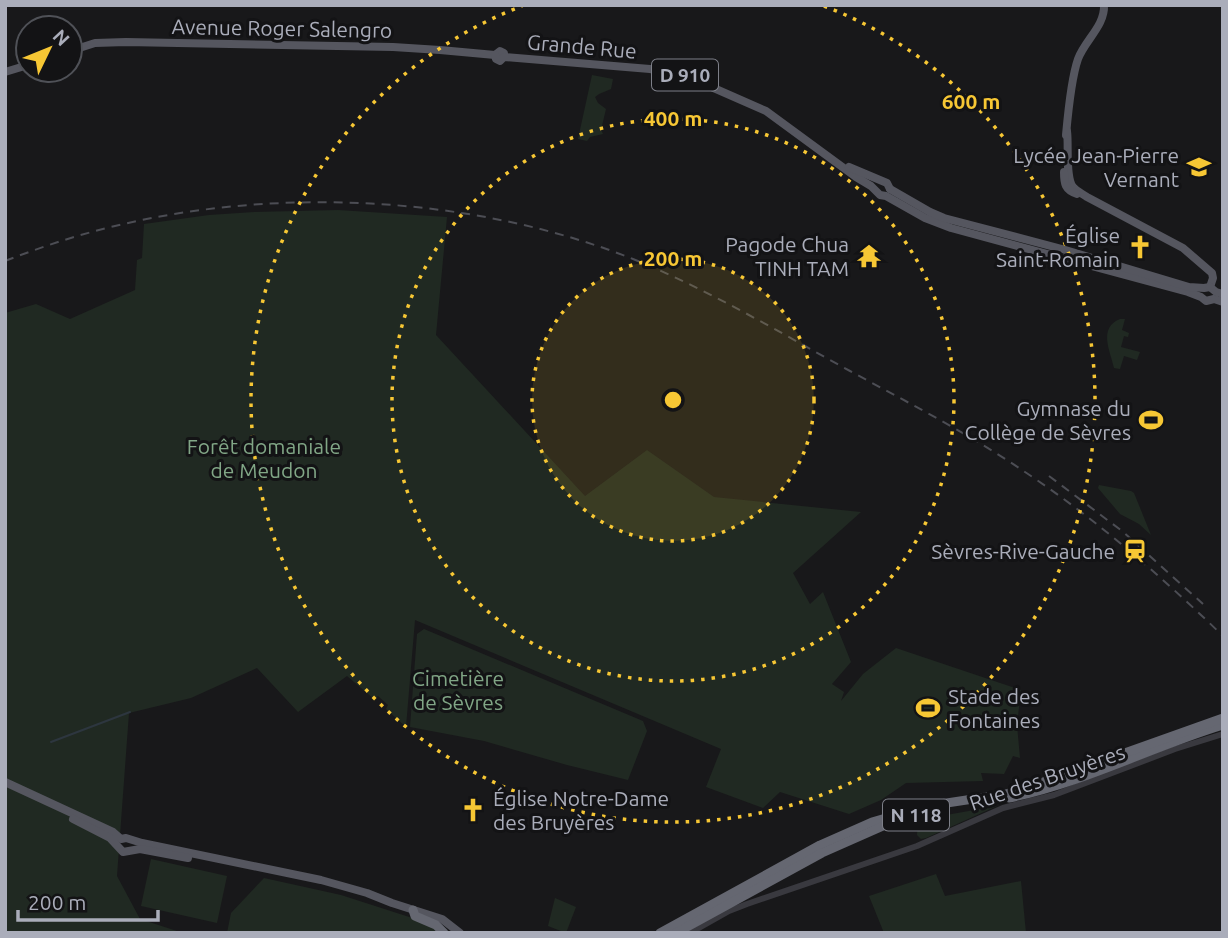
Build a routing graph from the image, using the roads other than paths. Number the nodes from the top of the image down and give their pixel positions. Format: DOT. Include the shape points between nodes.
graph roads {
  1 [pos="1104,5"];
  2 [pos="84,47"];
  3 [pos="502,56"];
  4 [pos="839,163"];
  5 [pos="883,182"];
  6 [pos="877,190"];
  7 [pos="888,193"];
  8 [pos="1213,294"];
  9 [pos="1223,718"];
  10 [pos="1223,725"];
  11 [pos="1223,734"];
  12 [pos="1171,740"];
  13 [pos="5,782"];
  14 [pos="5,787"];
  15 [pos="123,841"];
  16 [pos="130,850"];
  17 [pos="392,903"];
  18 [pos="413,910"];
  19 [pos="438,918"];
  20 [pos="447,933"];
  21 [pos="463,933"];
  22 [pos="660,933"];
  23 [pos="676,933"];
  24 [pos="690,933"];
  1 -- 8 [label="main road" via="1099,26 1077,63 1067,131 1067,190 1183,248 1212,273"];
  2 -- 3 [label="main road, Avenue Roger Salengro / D 910" via="109,42 393,47"];
  3 -- 4 [label="main road, Grande Rue / D 910" via="684,75 766,111"];
  4 -- 5 [label="main road, Grande Rue / D 910"];
  4 -- 6 [label="main road, Grande Rue / D 910"];
  5 -- 6 [label="main road"];
  5 -- 7 [label="main road, D 910"];
  6 -- 7 [label="main road, D 910" via="880,195"];
  7 -- 8 [label="main road, D 910" via="944,218"];
  9 -- 12 [label="highway, N 118"];
  10 -- 12 [label="highway, N 118"];
  11 -- 24 [label="street, Rue des Bruyères" via="1054,795 1003,808 917,846 729,911"];
  12 -- 22 [label="highway, N 118" via="1032,786 927,806 872,822 820,845"];
  12 -- 23 [label="highway, N 118" via="1034,793 930,812 872,829"];
  13 -- 15 [label="main road" via="113,832"];
  14 -- 15 [label="main road"];
  15 -- 16 [label="main road" via="132,845"];
  15 -- 16 [label="main road" via="123,852"];
  15 -- 17 [label="main road" via="321,880"];
  16 -- 17 [label="main road" via="260,871"];
  17 -- 18 [label="main road"];
  18 -- 19 [label="main road"];
  18 -- 20 [label="highway" via="415,916"];
  19 -- 20 [label="main road"];
  19 -- 21 [label="main road"];
}
